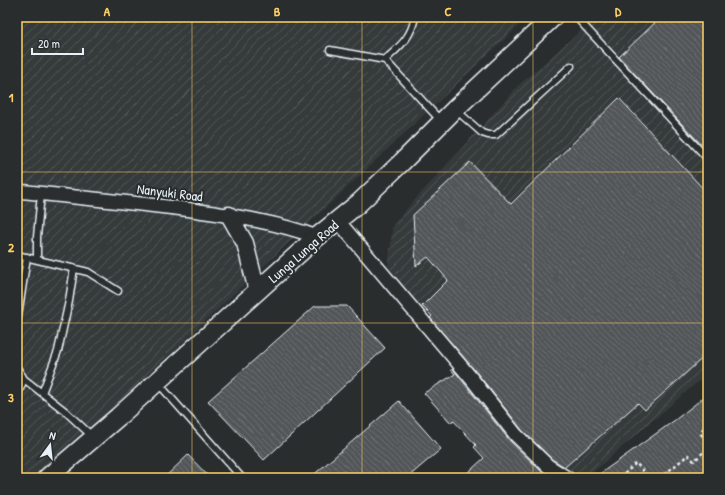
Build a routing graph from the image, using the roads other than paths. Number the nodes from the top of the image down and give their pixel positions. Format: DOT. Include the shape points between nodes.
graph roads {
  1 [pos="415,17"];
  2 [pos="553,17"];
  3 [pos="576,17"];
  4 [pos="330,50"];
  5 [pos="385,60"];
  6 [pos="571,66"];
  7 [pos="455,109"];
  8 [pos="442,122"];
  9 [pos="708,159"];
  10 [pos="17,191"];
  11 [pos="41,194"];
  12 [pos="228,215"];
  13 [pos="338,221"];
  14 [pos="317,237"];
  15 [pos="17,255"];
  16 [pos="27,257"];
  17 [pos="37,259"];
  18 [pos="74,268"];
  19 [pos="118,291"];
  20 [pos="257,291"];
  21 [pos="17,322"];
  22 [pos="17,368"];
  23 [pos="24,379"];
  24 [pos="157,382"];
  25 [pos="42,393"];
  26 [pos="17,396"];
  27 [pos="94,438"];
  28 [pos="47,478"];
  29 [pos="242,478"];
  30 [pos="567,478"];
  1 -- 5 [label="lane" via="406,41"];
  2 -- 7 [label="main road, Lunga Lunga Road"];
  3 -- 9 [label="lane"];
  4 -- 5 [label="lane"];
  5 -- 8 [label="lane"];
  6 -- 7 [label="lane" via="496,135 482,133"];
  7 -- 8 [label="main road, Lunga Lunga Road"];
  8 -- 13 [label="main road, Lunga Lunga Road"];
  10 -- 11 [label="street, Nanyuki Road"];
  11 -- 12 [label="street, Nanyuki Road"];
  11 -- 17 [label="lane"];
  12 -- 14 [label="street, Nanyuki Road" via="277,224"];
  12 -- 20 [label="street" via="245,243"];
  13 -- 14 [label="main road, Lunga Lunga Road"];
  13 -- 30 [label="street" via="516,435 548,466"];
  14 -- 20 [label="main road, Lunga Lunga Road"];
  15 -- 16 [label="lane"];
  16 -- 17 [label="lane"];
  16 -- 21 [label="lane"];
  17 -- 18 [label="lane"];
  18 -- 19 [label="lane" via="88,272"];
  18 -- 25 [label="lane" via="58,351"];
  20 -- 24 [label="main road, Lunga Lunga Road"];
  22 -- 23 [label="lane"];
  23 -- 25 [label="lane"];
  23 -- 26 [label="lane"];
  24 -- 27 [label="main road, Lunga Lunga Road"];
  24 -- 29 [label="lane"];
  25 -- 27 [label="lane"];
  27 -- 28 [label="main road, Lunga Lunga Road"];
}
